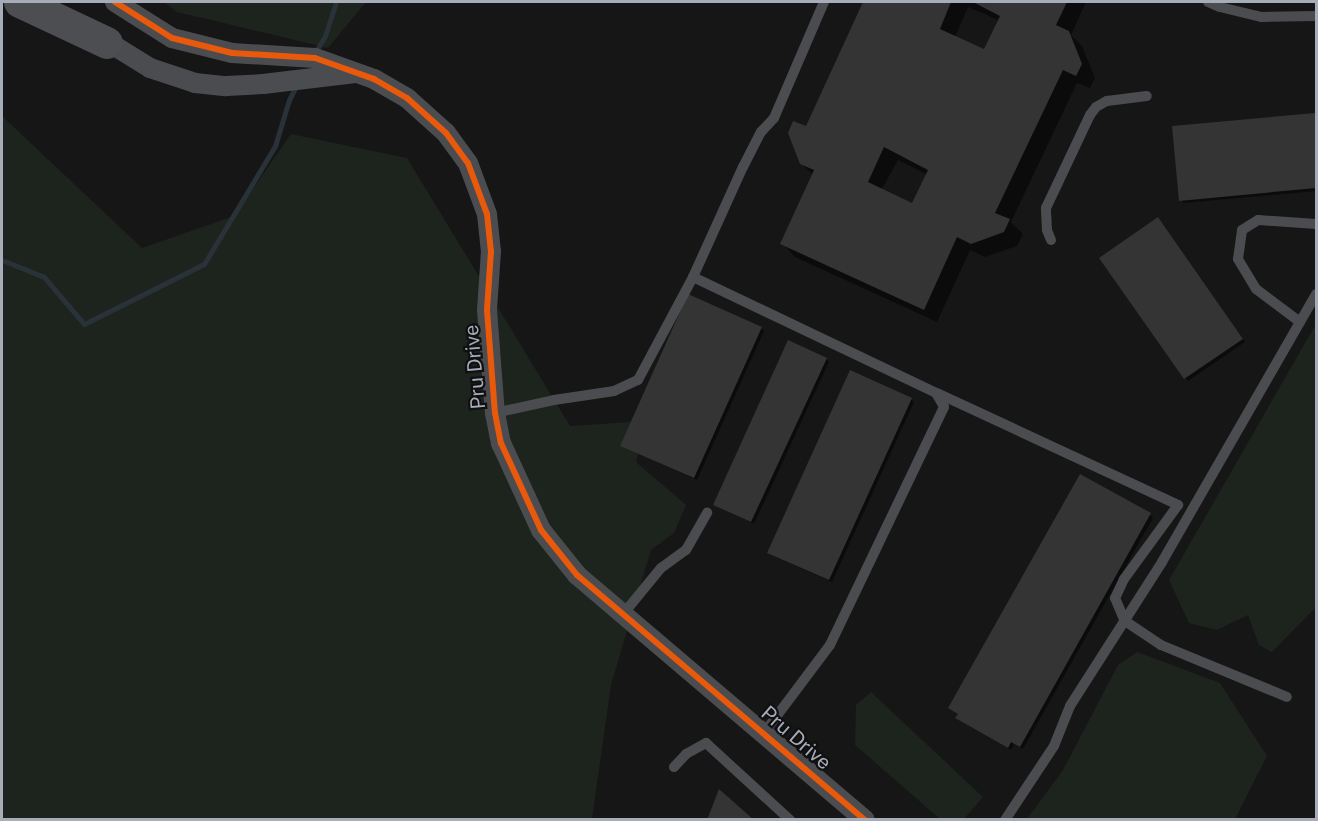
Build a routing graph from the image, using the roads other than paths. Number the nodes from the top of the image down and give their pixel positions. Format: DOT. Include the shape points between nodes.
graph roads {
  1 [pos="20,2"];
  2 [pos="55,2"];
  3 [pos="115,2"];
  4 [pos="824,2"];
  5 [pos="1208,2"];
  6 [pos="1317,16"];
  7 [pos="107,43"];
  8 [pos="357,73"];
  9 [pos="1147,96"];
  10 [pos="1317,224"];
  11 [pos="1051,240"];
  12 [pos="693,277"];
  13 [pos="1317,294"];
  14 [pos="1300,322"];
  15 [pos="936,393"];
  16 [pos="495,413"];
  17 [pos="707,513"];
  18 [pos="624,613"];
  19 [pos="1125,621"];
  20 [pos="1287,697"];
  21 [pos="764,733"];
  22 [pos="674,767"];
  23 [pos="790,819"];
  24 [pos="865,819"];
  25 [pos="1005,819"];
  1 -- 7 [label="main road"];
  2 -- 7 [label="street"];
  3 -- 8 [label="street, Pru Drive" via="172,38 232,53 315,58"];
  4 -- 12 [label="lane" via="774,118 761,132 743,167"];
  5 -- 6 [label="lane" via="1261,16"];
  7 -- 8 [label="street" via="150,68 195,83 226,86"];
  8 -- 16 [label="street, Pru Drive" via="392,88 434,120 458,147 476,179 490,232 487,310"];
  9 -- 11 [label="lane" via="1107,101 1090,115 1046,208"];
  10 -- 14 [label="lane" via="1258,220 1242,230 1238,259 1256,289"];
  12 -- 15 [label="lane"];
  12 -- 16 [label="lane" via="638,380 614,391"];
  13 -- 14 [label="lane"];
  14 -- 19 [label="lane"];
  15 -- 19 [label="lane" via="1178,505 1114,598"];
  15 -- 21 [label="lane" via="944,407 830,645"];
  16 -- 18 [label="street, Pru Drive" via="501,443 541,530 577,575"];
  17 -- 18 [label="lane" via="686,550 661,568"];
  18 -- 21 [label="street, Pru Drive"];
  19 -- 20 [label="lane" via="1161,645"];
  19 -- 25 [label="lane" via="1070,706 1054,746"];
  21 -- 24 [label="street, Pru Drive"];
  22 -- 23 [label="lane" via="686,754 706,743"];
}
